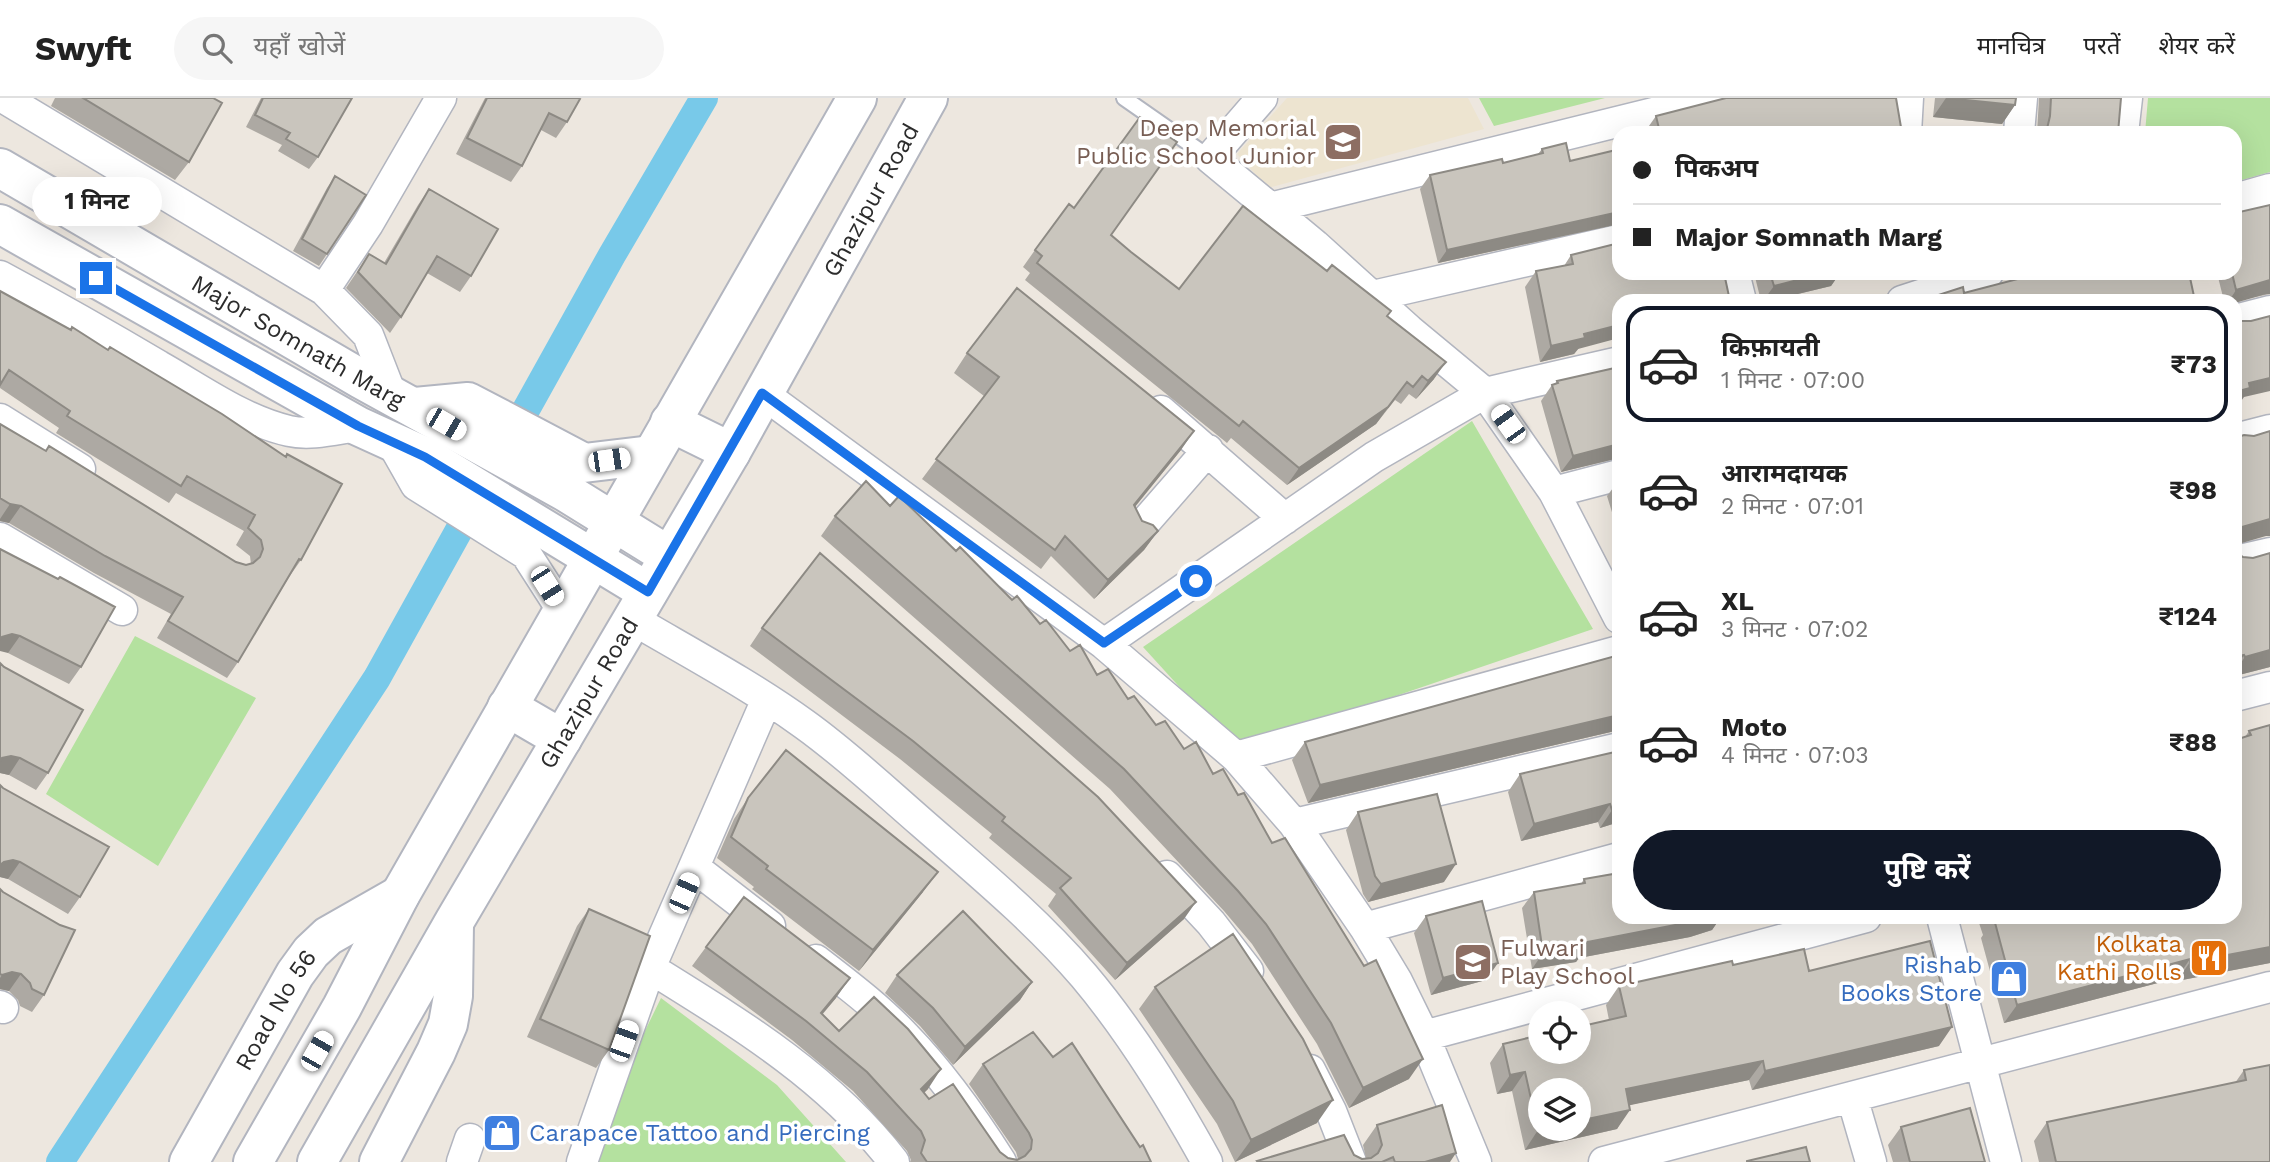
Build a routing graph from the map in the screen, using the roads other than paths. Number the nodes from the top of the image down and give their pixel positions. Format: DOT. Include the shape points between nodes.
graph roads {
  1 [pos="4,98"];
  2 [pos="857,98"];
  3 [pos="928,98"];
  4 [pos="1124,98"];
  5 [pos="1262,98"];
  6 [pos="1908,98"];
  7 [pos="2022,98"];
  8 [pos="2127,98"];
  9 [pos="1705,99"];
  10 [pos="432,101"];
  11 [pos="1906,126"];
  12 [pos="2020,126"];
  13 [pos="2124,126"];
  14 [pos="1210,158"];
  15 [pos="0,169"];
  16 [pos="2270,189"];
  17 [pos="2242,197"];
  18 [pos="1270,208"];
  19 [pos="0,224"];
  20 [pos="1612,242"];
  21 [pos="0,276"];
  22 [pos="1956,280"];
  23 [pos="324,290"];
  24 [pos="1906,291"];
  25 [pos="1373,296"];
  26 [pos="2270,312"];
  27 [pos="2242,318"];
  28 [pos="1612,364"];
  29 [pos="762,393"];
  30 [pos="1485,393"];
  31 [pos="1139,394"];
  32 [pos="430,406"];
  33 [pos="0,419"];
  34 [pos="670,422"];
  35 [pos="2270,430"];
  36 [pos="375,433"];
  37 [pos="2242,437"];
  38 [pos="1208,450"];
  39 [pos="731,452"];
  40 [pos="651,455"];
  41 [pos="572,477"];
  42 [pos="1612,477"];
  43 [pos="105,484"];
  44 [pos="1554,492"];
  45 [pos="1285,519"];
  46 [pos="614,523"];
  47 [pos="1140,528"];
  48 [pos="0,538"];
  49 [pos="531,538"];
  50 [pos="2270,553"];
  51 [pos="669,556"];
  52 [pos="593,557"];
  53 [pos="2242,559"];
  54 [pos="1612,604"];
  55 [pos="640,605"];
  56 [pos="122,610"];
  57 [pos="562,610"];
  58 [pos="1104,643"];
  59 [pos="1612,653"];
  60 [pos="2270,687"];
  61 [pos="2242,694"];
  62 [pos="768,699"];
  63 [pos="507,707"];
  64 [pos="562,739"];
  65 [pos="1612,750"];
  66 [pos="1236,757"];
  67 [pos="1294,824"];
  68 [pos="1145,852"];
  69 [pos="1612,860"];
  70 [pos="695,868"];
  71 [pos="400,895"];
  72 [pos="454,922"];
  73 [pos="1840,924"];
  74 [pos="1944,924"];
  75 [pos="1365,928"];
  76 [pos="650,968"];
  77 [pos="2270,987"];
  78 [pos="1266,999"];
  79 [pos="1424,1036"];
  80 [pos="1295,1042"];
  81 [pos="1982,1063"];
  82 [pos="1852,1097"];
  83 [pos="190,1162"];
  84 [pos="253,1162"];
  85 [pos="317,1162"];
  86 [pos="379,1162"];
  87 [pos="582,1162"];
  88 [pos="894,1162"];
  89 [pos="1001,1162"];
  90 [pos="1207,1162"];
  91 [pos="1351,1162"];
  92 [pos="1476,1162"];
  93 [pos="1604,1162"];
  94 [pos="1871,1162"];
  95 [pos="2006,1162"];
  1 -- 23 [label="street"];
  2 -- 34 [label="main road"];
  3 -- 29 [label="main road, Ghazipur Road"];
  4 -- 14 [label="lane"];
  5 -- 14 [label="street"];
  6 -- 11 [label="street"];
  7 -- 12 [label="street"];
  8 -- 13 [label="street"];
  9 -- 18 [label="street"];
  10 -- 23 [label="street" via="368,224"];
  14 -- 18 [label="street"];
  15 -- 32 [label="main road, Major Somnath Marg" via="361,379"];
  16 -- 17 [label="street"];
  18 -- 25 [label="street"];
  19 -- 36 [label="main road, Major Somnath Marg"];
  20 -- 25 [label="street"];
  21 -- 36 [label="street" via="268,424 290,431"];
  22 -- 24 [label="street"];
  23 -- 32 [label="street"];
  25 -- 30 [label="street"];
  26 -- 27 [label="street"];
  28 -- 30 [label="street"];
  29 -- 39 [label="main road, Ghazipur Road"];
  29 -- 58 [label="street"];
  30 -- 44 [label="street"];
  30 -- 45 [label="street" via="1374,457"];
  31 -- 38 [label="street"];
  32 -- 41 [label="main road, Major Somnath Marg"];
  33 -- 43 [label="street"];
  34 -- 39 [label="main road"];
  34 -- 40 [label="main road"];
  35 -- 37 [label="street"];
  36 -- 49 [label="main road, Major Somnath Marg" via="421,471"];
  38 -- 45 [label="street"];
  38 -- 47 [label="street"];
  39 -- 51 [label="main road, Ghazipur Road"];
  40 -- 41 [label="main road"];
  40 -- 46 [label="main road"];
  41 -- 46 [label="main road, Major Somnath Marg"];
  42 -- 44 [label="street"];
  44 -- 54 [label="street"];
  45 -- 58 [label="street"];
  46 -- 51 [label="main road, Major Somnath Marg"];
  46 -- 52 [label="main road"];
  48 -- 56 [label="street"];
  49 -- 52 [label="main road, Major Somnath Marg"];
  49 -- 57 [label="street" via="533,563"];
  50 -- 53 [label="street"];
  51 -- 55 [label="main road, Ghazipur Road"];
  52 -- 55 [label="main road, Major Somnath Marg"];
  52 -- 57 [label="main road"];
  55 -- 62 [label="street"];
  55 -- 64 [label="main road, Ghazipur Road"];
  57 -- 63 [label="main road"];
  58 -- 66 [label="street"];
  59 -- 66 [label="street"];
  60 -- 61 [label="street"];
  62 -- 70 [label="street"];
  62 -- 90 [label="street" via="879,787 1037,926 1122,1025"];
  63 -- 64 [label="main road"];
  63 -- 71 [label="main road"];
  64 -- 72 [label="main road, Ghazipur Road"];
  65 -- 67 [label="street"];
  66 -- 67 [label="street"];
  67 -- 75 [label="street"];
  68 -- 78 [label="street" via="1220,933"];
  69 -- 75 [label="street"];
  70 -- 76 [label="street"];
  70 -- 89 [label="street" via="863,996 907,1037 961,1102"];
  71 -- 83 [label="main road, Road No 56" via="328,936 311,952"];
  71 -- 84 [label="main road"];
  72 -- 85 [label="main road, Ghazipur Road"];
  72 -- 86 [label="main road" via="448,1024"];
  73 -- 79 [label="street"];
  74 -- 81 [label="street"];
  75 -- 79 [label="street"];
  76 -- 87 [label="street"];
  76 -- 88 [label="street" via="799,1065 845,1106"];
  77 -- 81 [label="street"];
  79 -- 92 [label="street"];
  80 -- 91 [label="street"];
  81 -- 82 [label="street"];
  81 -- 95 [label="street"];
  82 -- 93 [label="street"];
  82 -- 94 [label="street"];
}
